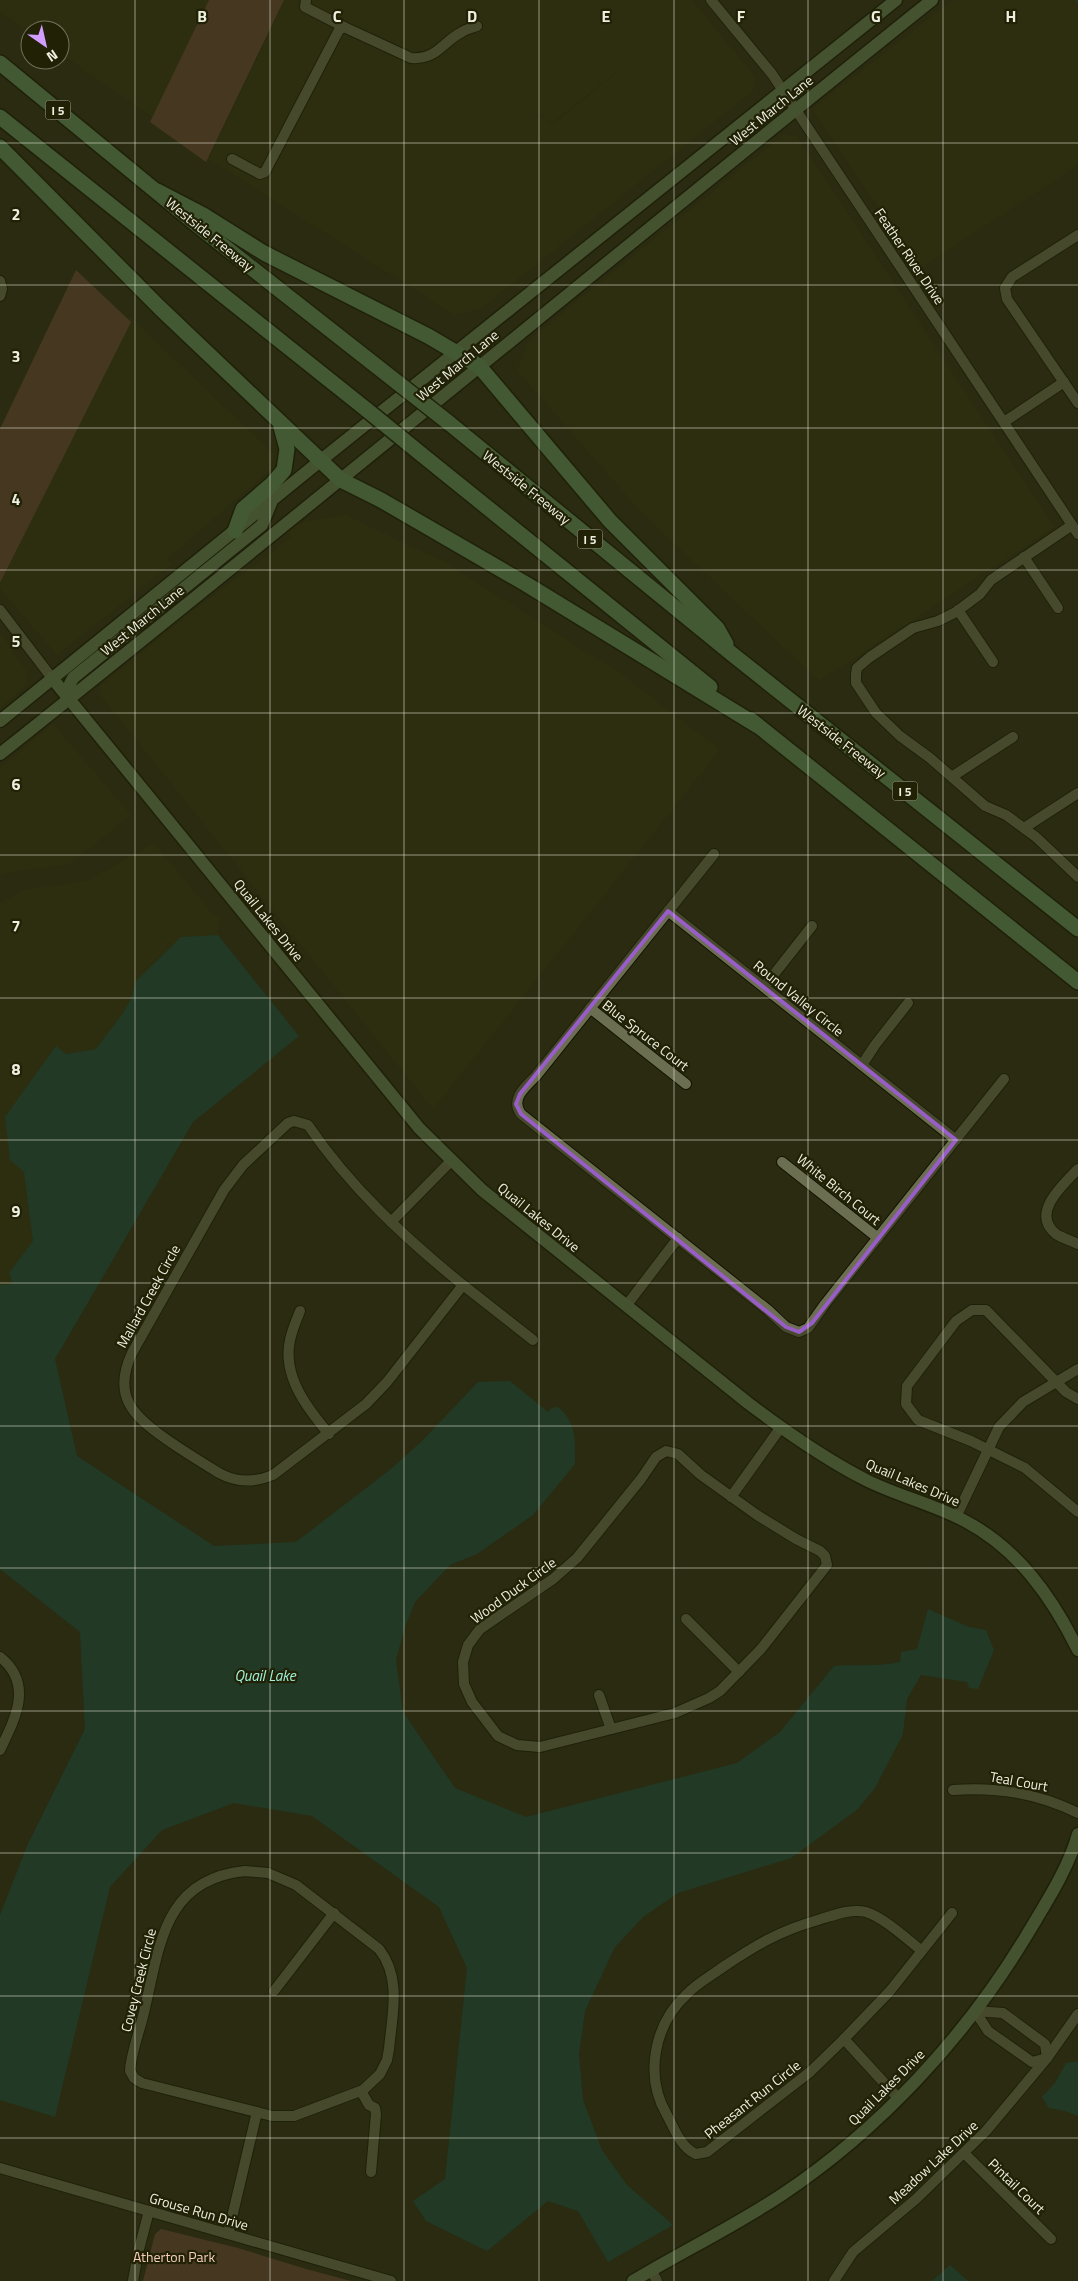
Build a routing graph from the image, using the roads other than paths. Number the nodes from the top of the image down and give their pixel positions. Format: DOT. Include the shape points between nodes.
graph roads {
  1 [pos="306,0"];
  2 [pos="712,0"];
  3 [pos="896,0"];
  4 [pos="932,0"];
  5 [pos="477,26"];
  6 [pos="344,28"];
  7 [pos="0,63"];
  8 [pos="783,91"];
  9 [pos="796,109"];
  10 [pos="0,117"];
  11 [pos="0,148"];
  12 [pos="232,159"];
  13 [pos="203,222"];
  14 [pos="1078,235"];
  15 [pos="0,282"];
  16 [pos="0,296"];
  17 [pos="457,352"];
  18 [pos="479,366"];
  19 [pos="1064,382"];
  20 [pos="1078,403"];
  21 [pos="1004,422"];
  22 [pos="279,423"];
  23 [pos="320,461"];
  24 [pos="341,480"];
  25 [pos="272,500"];
  26 [pos="235,530"];
  27 [pos="1075,530"];
  28 [pos="1024,557"];
  29 [pos="1058,608"];
  30 [pos="0,610"];
  31 [pos="958,610"];
  32 [pos="732,654"];
  33 [pos="993,662"];
  34 [pos="52,678"];
  35 [pos="70,698"];
  36 [pos="0,721"];
  37 [pos="758,726"];
  38 [pos="1012,737"];
  39 [pos="0,754"];
  40 [pos="952,776"];
  41 [pos="1078,793"];
  42 [pos="1024,828"];
  43 [pos="714,854"];
  44 [pos="1078,877"];
  45 [pos="668,911"];
  46 [pos="812,926"];
  47 [pos="1078,929"];
  48 [pos="1078,982"];
  49 [pos="764,987"];
  50 [pos="908,1003"];
  51 [pos="590,1008"];
  52 [pos="862,1066"];
  53 [pos="1004,1080"];
  54 [pos="686,1084"];
  55 [pos="956,1140"];
  56 [pos="451,1161"];
  57 [pos="782,1162"];
  58 [pos="1078,1170"];
  59 [pos="392,1222"];
  60 [pos="678,1238"];
  61 [pos="878,1238"];
  62 [pos="1078,1244"];
  63 [pos="463,1285"];
  64 [pos="626,1306"];
  65 [pos="300,1311"];
  66 [pos="534,1340"];
  67 [pos="1078,1369"];
  68 [pos="1057,1383"];
  69 [pos="1078,1399"];
  70 [pos="781,1428"];
  71 [pos="329,1434"];
  72 [pos="987,1450"];
  73 [pos="731,1496"];
  74 [pos="1078,1512"];
  75 [pos="956,1517"];
  76 [pos="686,1619"];
  77 [pos="1078,1650"];
  78 [pos="0,1657"];
  79 [pos="739,1672"];
  80 [pos="599,1695"];
  81 [pos="611,1729"];
  82 [pos="0,1750"];
  83 [pos="953,1790"];
  84 [pos="1078,1812"];
  85 [pos="1078,1834"];
  86 [pos="334,1913"];
  87 [pos="952,1913"];
  88 [pos="922,1950"];
  89 [pos="274,1991"];
  90 [pos="975,2011"];
  91 [pos="1078,2014"];
  92 [pos="844,2039"];
  93 [pos="1047,2058"];
  94 [pos="361,2091"];
  95 [pos="898,2098"];
  96 [pos="257,2112"];
  97 [pos="964,2153"];
  98 [pos="0,2168"];
  99 [pos="371,2172"];
  100 [pos="149,2211"];
  101 [pos="228,2234"];
  102 [pos="1051,2238"];
  103 [pos="654,2276"];
  104 [pos="133,2281"];
  105 [pos="390,2281"];
  106 [pos="633,2281"];
  107 [pos="834,2281"];
  1 -- 6 [label="street" via="305,7"];
  2 -- 8 [label="street, Feather River Drive"];
  3 -- 8 [label="main road, West March Lane"];
  4 -- 9 [label="main road, West March Lane"];
  5 -- 6 [label="street" via="462,32 422,59 411,58"];
  6 -- 12 [label="street" via="339,30 265,172 260,174"];
  7 -- 13 [label="highway, Westside Freeway / I 5" via="157,191"];
  8 -- 9 [label="street, Feather River Drive"];
  8 -- 17 [label="main road, West March Lane"];
  9 -- 18 [label="main road, West March Lane"];
  9 -- 21 [label="street, Feather River Drive"];
  10 -- 37 [label="highway, bridge"];
  11 -- 22 [label="highway"];
  13 -- 17 [label="highway"];
  13 -- 32 [label="highway, Westside Freeway / I 5, bridge"];
  14 -- 19 [label="street" via="1012,278 1005,288 1007,299"];
  15 -- 16 [label="street"];
  17 -- 18 [label="highway"];
  17 -- 23 [label="main road, West March Lane"];
  18 -- 24 [label="main road, West March Lane"];
  18 -- 32 [label="highway" via="610,521 717,628"];
  19 -- 20 [label="street"];
  19 -- 21 [label="street"];
  21 -- 27 [label="street, Feather River Drive"];
  22 -- 23 [label="highway"];
  22 -- 26 [label="highway" via="287,442 284,470 243,509"];
  23 -- 24 [label="highway"];
  23 -- 25 [label="main road, West March Lane"];
  24 -- 35 [label="main road, West March Lane"];
  24 -- 37 [label="highway" via="526,584"];
  25 -- 26 [label="main road, West March Lane"];
  25 -- 35 [label="main road" via="262,525 73,678"];
  26 -- 34 [label="main road, West March Lane"];
  27 -- 28 [label="street"];
  28 -- 29 [label="street"];
  28 -- 31 [label="street" via="991,580 980,594"];
  30 -- 34 [label="street"];
  31 -- 33 [label="street"];
  31 -- 40 [label="street" via="938,621 913,628 870,657 856,674 856,683 876,713"];
  32 -- 47 [label="highway, Westside Freeway / I 5"];
  34 -- 35 [label="main road, Quail Lakes Drive"];
  34 -- 36 [label="main road, West March Lane"];
  35 -- 39 [label="main road, West March Lane"];
  35 -- 56 [label="main road, Quail Lakes Drive" via="398,1103"];
  37 -- 48 [label="highway"];
  38 -- 40 [label="street"];
  40 -- 42 [label="street" via="985,806"];
  41 -- 42 [label="street"];
  42 -- 44 [label="street"];
  43 -- 45 [label="street"];
  45 -- 49 [label="street, Round Valley Circle"];
  45 -- 51 [label="street"];
  46 -- 49 [label="street"];
  49 -- 52 [label="street, Round Valley Circle"];
  50 -- 52 [label="street"];
  51 -- 54 [label="street, Blue Spruce Court"];
  51 -- 60 [label="street" via="520,1094 517,1108"];
  52 -- 55 [label="street, Round Valley Circle"];
  53 -- 55 [label="street"];
  55 -- 61 [label="street"];
  56 -- 59 [label="street"];
  56 -- 64 [label="main road, Quail Lakes Drive" via="482,1190"];
  57 -- 61 [label="street, White Birch Court"];
  58 -- 62 [label="street" via="1050,1201 1046,1213 1048,1224 1056,1234"];
  59 -- 63 [label="street, Mallard Creek Circle"];
  59 -- 71 [label="street, Mallard Creek Circle" via="348,1177 308,1124 299,1121 288,1123 243,1166 224,1190 132,1353 125,1372 125,1390 138,1418 218,1473 232,1479 254,1481 273,1475"];
  60 -- 61 [label="street" via="786,1327 799,1332 808,1328"];
  60 -- 64 [label="street"];
  63 -- 66 [label="street, Mallard Creek Circle"];
  63 -- 71 [label="street, Mallard Creek Circle" via="387,1382"];
  64 -- 70 [label="main road, Quail Lakes Drive"];
  65 -- 71 [label="street" via="289,1342 291,1371 302,1398"];
  67 -- 68 [label="street"];
  68 -- 69 [label="street"];
  68 -- 72 [label="street" via="1023,1402 999,1427"];
  68 -- 72 [label="street" via="986,1310 972,1310 956,1321 907,1386 906,1404 918,1420"];
  70 -- 73 [label="street"];
  70 -- 75 [label="main road, Quail Lakes Drive" via="867,1480"];
  72 -- 74 [label="street" via="1025,1468"];
  72 -- 75 [label="street"];
  73 -- 79 [label="street, Wood Duck Circle" via="820,1551 828,1562 761,1649"];
  73 -- 81 [label="street, Wood Duck Circle" via="678,1454 659,1454 577,1558 553,1579 480,1629 468,1645 462,1671 466,1692 492,1730 503,1739 516,1745 540,1747"];
  75 -- 77 [label="main road, Quail Lakes Drive" via="988,1534 1031,1573 1056,1608"];
  76 -- 79 [label="street"];
  78 -- 82 [label="street" via="12,1669 20,1702"];
  79 -- 81 [label="street, Wood Duck Circle" via="720,1691 696,1705"];
  80 -- 81 [label="street"];
  83 -- 84 [label="street, Teal Court" via="979,1788 1019,1792"];
  85 -- 90 [label="main road, Quail Lakes Drive" via="1040,1912 1013,1958"];
  86 -- 89 [label="street"];
  86 -- 94 [label="street, Covey Creek Circle" via="379,1949 389,1962 394,1980 387,2060 380,2074"];
  86 -- 96 [label="street, Covey Creek Circle" via="279,1877 257,1871 240,1872 208,1880 189,1893 175,1909 163,1932 130,2066 134,2078 142,2083"];
  87 -- 88 [label="street, Pheasant Run Circle"];
  88 -- 92 [label="street, Pheasant Run Circle" via="890,1991"];
  88 -- 92 [label="street, Pheasant Run Circle" via="872,1914 858,1911 802,1924 754,1946 694,1987 672,2011 663,2027 654,2068 664,2111 686,2148 702,2154 772,2104"];
  90 -- 93 [label="street" via="988,2030 1032,2062"];
  90 -- 93 [label="street" via="1003,2013 1045,2044"];
  90 -- 95 [label="main road, Quail Lakes Drive"];
  91 -- 93 [label="street, Meadow Lake Drive"];
  92 -- 95 [label="street"];
  93 -- 97 [label="street, Meadow Lake Drive"];
  94 -- 96 [label="street, Covey Creek Circle" via="294,2116"];
  94 -- 99 [label="street" via="376,2114"];
  95 -- 103 [label="main road, Quail Lakes Drive" via="854,2140 784,2193"];
  96 -- 101 [label="street"];
  97 -- 102 [label="street, Pintail Court"];
  97 -- 107 [label="street, Meadow Lake Drive" via="853,2252"];
  98 -- 100 [label="street, Grouse Run Drive"];
  100 -- 101 [label="street, Grouse Run Drive"];
  100 -- 104 [label="street"];
  101 -- 105 [label="street, Grouse Run Drive"];
  103 -- 106 [label="main road, Quail Lakes Drive"];
}
